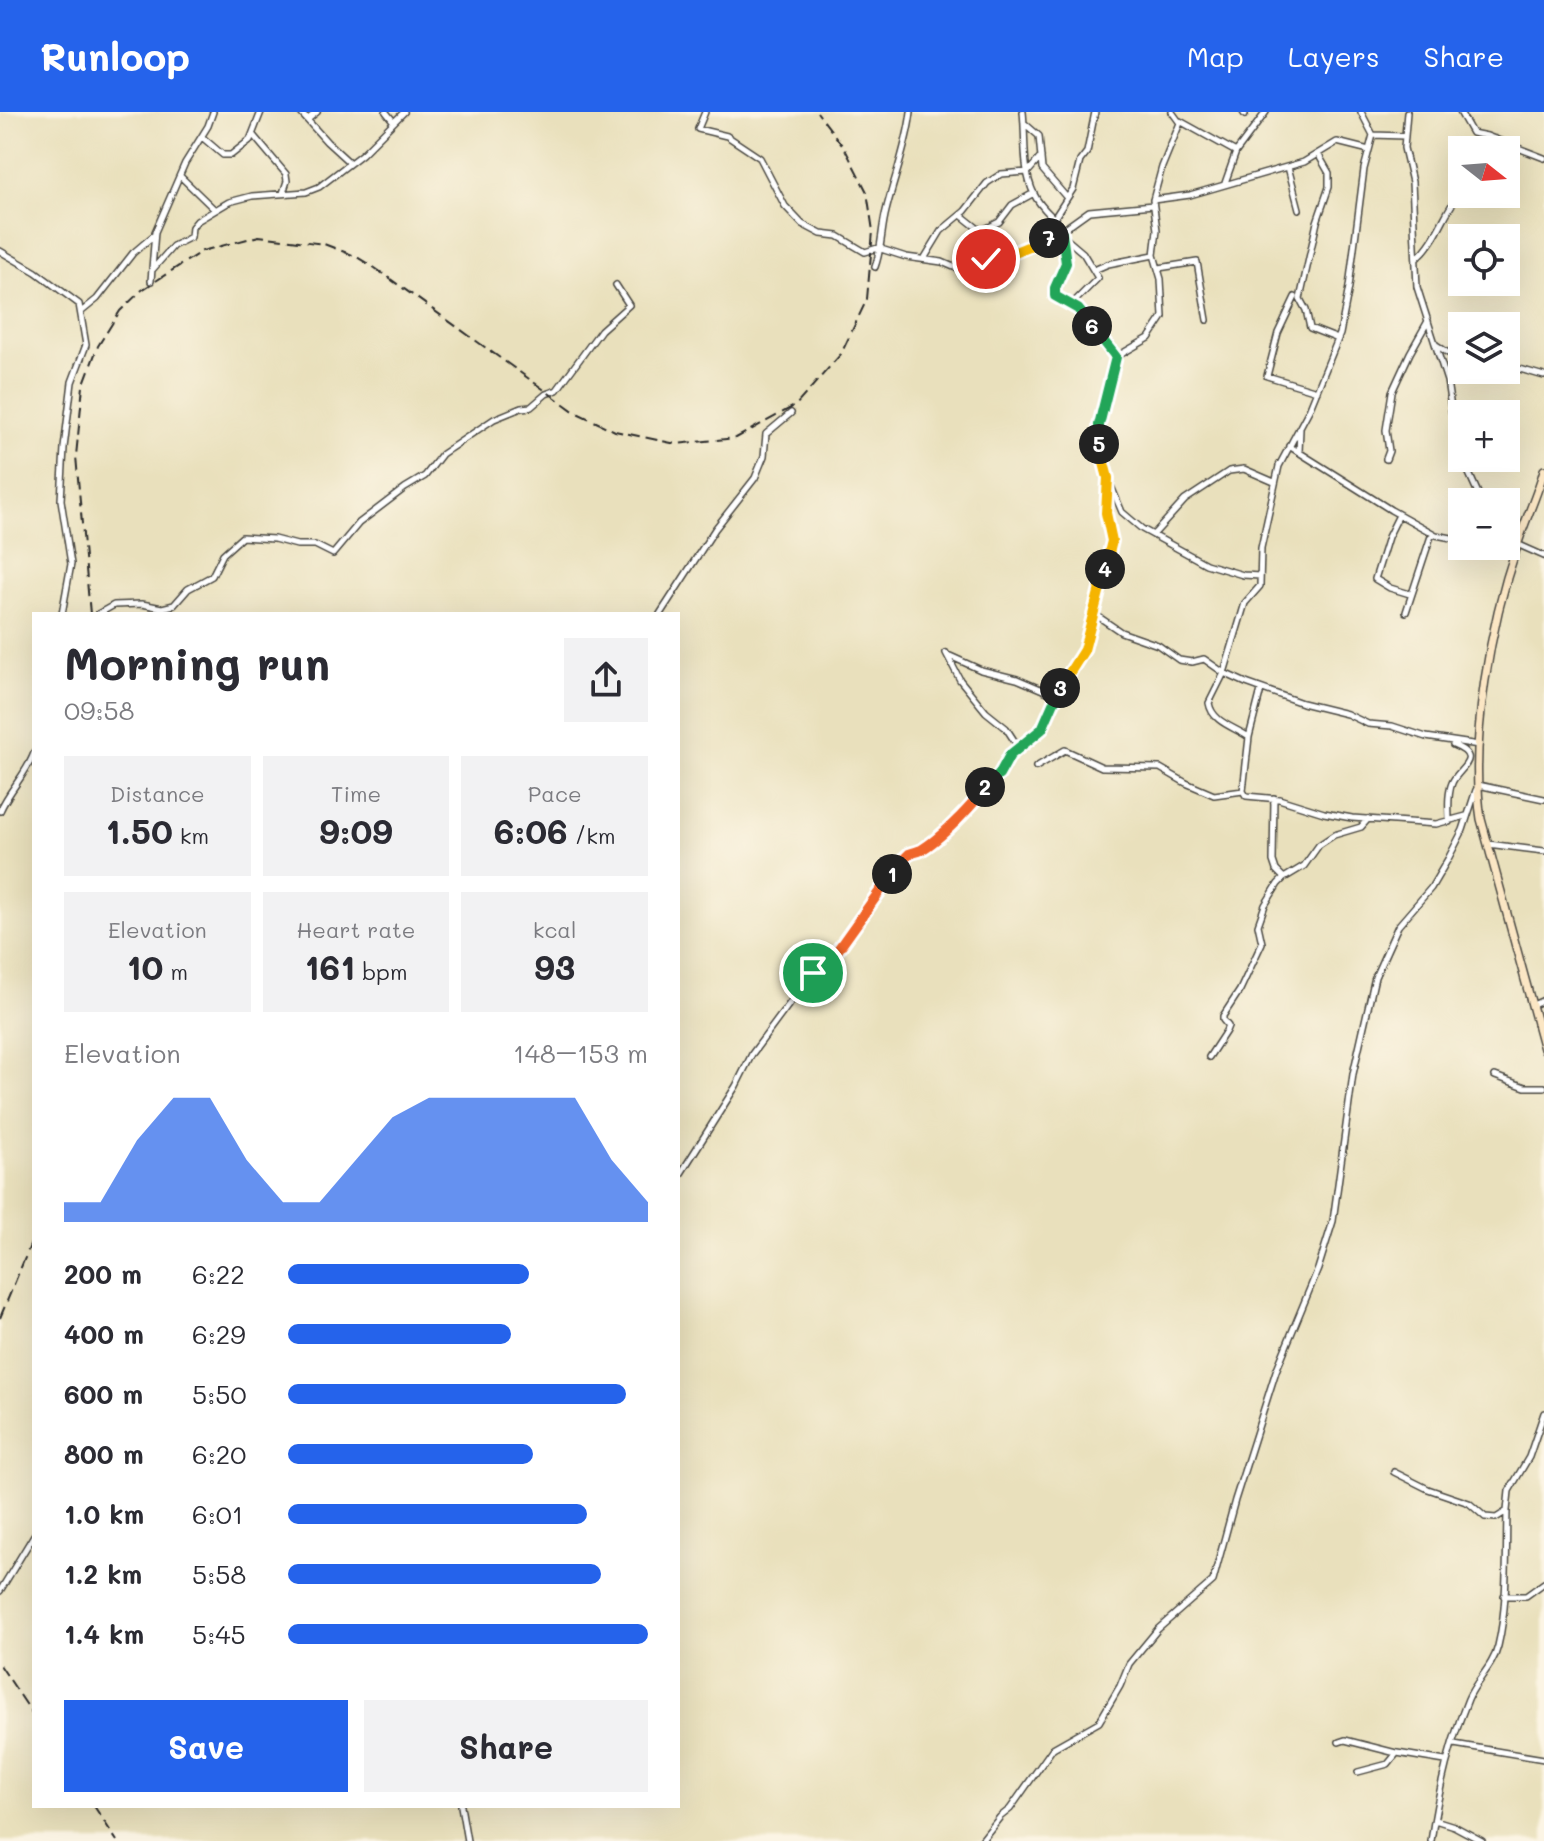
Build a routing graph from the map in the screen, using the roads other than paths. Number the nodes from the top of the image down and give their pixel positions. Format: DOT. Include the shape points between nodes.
graph roads {
  1 [pos="213,112"];
  2 [pos="300,112"];
  3 [pos="317,112"];
  4 [pos="386,112"];
  5 [pos="404,112"];
  6 [pos="705,112"];
  7 [pos="911,112"];
  8 [pos="1023,112"];
  9 [pos="1095,112"];
  10 [pos="1172,112"];
  11 [pos="1266,112"];
  12 [pos="1361,112"];
  13 [pos="1407,112"];
  14 [pos="1460,112"];
  15 [pos="259,113"];
  16 [pos="307,120"];
  17 [pos="1180,121"];
  18 [pos="394,122"];
  19 [pos="1024,123"];
  20 [pos="253,135"];
  21 [pos="1373,135"];
  22 [pos="1404,136"];
  23 [pos="1486,136"];
  24 [pos="202,137"];
  25 [pos="1520,148"];
  26 [pos="1369,150"];
  27 [pos="1236,152"];
  28 [pos="1318,154"];
  29 [pos="1041,157"];
  30 [pos="1544,158"];
  31 [pos="350,163"];
  32 [pos="1288,167"];
  33 [pos="1028,172"];
  34 [pos="180,176"];
  35 [pos="1224,184"];
  36 [pos="283,193"];
  37 [pos="1034,193"];
  38 [pos="1067,198"];
  39 [pos="1153,203"];
  40 [pos="1448,208"];
  41 [pos="1299,209"];
  42 [pos="215,210"];
  43 [pos="961,215"];
  44 [pos="1053,220"];
  45 [pos="981,231"];
  46 [pos="1062,233"];
  47 [pos="154,235"];
  48 [pos="881,248"];
  49 [pos="0,251"];
  50 [pos="998,255"];
  51 [pos="1154,255"];
  52 [pos="1416,258"];
  53 [pos="924,259"];
  54 [pos="875,267"];
  55 [pos="1159,268"];
  56 [pos="153,269"];
  57 [pos="1094,270"];
  58 [pos="151,281"];
  59 [pos="616,285"];
  60 [pos="1295,297"];
  61 [pos="1071,305"];
  62 [pos="81,312"];
  63 [pos="1207,320"];
  64 [pos="1428,320"];
  65 [pos="1338,339"];
  66 [pos="1436,342"];
  67 [pos="1448,353"];
  68 [pos="1116,357"];
  69 [pos="1520,369"];
  70 [pos="1544,376"];
  71 [pos="1317,391"];
  72 [pos="1451,400"];
  73 [pos="791,413"];
  74 [pos="1300,428"];
  75 [pos="1288,446"];
  76 [pos="1299,452"];
  77 [pos="1386,459"];
  78 [pos="1544,470"];
  79 [pos="1108,478"];
  80 [pos="1274,482"];
  81 [pos="1399,515"];
  82 [pos="1432,533"];
  83 [pos="1153,535"];
  84 [pos="1520,537"];
  85 [pos="1448,538"];
  86 [pos="1520,546"];
  87 [pos="1544,556"];
  88 [pos="1513,560"];
  89 [pos="1260,576"];
  90 [pos="1410,594"];
  91 [pos="62,612"];
  92 [pos="102,612"];
  93 [pos="661,612"];
  94 [pos="1406,612"];
  95 [pos="1093,613"];
  96 [pos="1224,673"];
  97 [pos="1261,690"];
  98 [pos="1057,696"];
  99 [pos="1249,737"];
  100 [pos="1450,741"];
  101 [pos="1479,745"];
  102 [pos="1019,748"];
  103 [pos="32,758"];
  104 [pos="1036,767"];
  105 [pos="1477,787"];
  106 [pos="1243,791"];
  107 [pos="1274,798"];
  108 [pos="1544,799"];
  109 [pos="0,811"];
  110 [pos="1467,816"];
  111 [pos="1368,819"];
  112 [pos="1448,823"];
  113 [pos="1463,830"];
  114 [pos="1488,844"];
  115 [pos="1544,851"];
  116 [pos="1284,878"];
  117 [pos="1544,1000"];
  118 [pos="1533,1005"];
  119 [pos="1544,1049"];
  120 [pos="1209,1057"];
  121 [pos="1495,1076"];
  122 [pos="1544,1087"];
  123 [pos="680,1175"];
  124 [pos="1544,1413"];
  125 [pos="1394,1472"];
  126 [pos="1507,1511"];
  127 [pos="32,1538"];
  128 [pos="1544,1583"];
  129 [pos="0,1591"];
  130 [pos="1504,1596"];
  131 [pos="1339,1742"];
  132 [pos="1454,1744"];
  133 [pos="1397,1753"];
  134 [pos="1544,1759"];
  135 [pos="1445,1761"];
  136 [pos="1358,1772"];
  137 [pos="461,1808"];
  138 [pos="1435,1820"];
  139 [pos="467,1841"];
  140 [pos="981,1841"];
  141 [pos="1431,1841"];
  142 [pos="1482,1841"];
  1 -- 24 [label="street"];
  2 -- 16 [label="street"];
  3 -- 16 [label="street"];
  4 -- 18 [label="street"];
  5 -- 18 [label="street"];
  6 -- 48 [label="street" via="698,129 727,136 760,158 798,221 865,252"];
  7 -- 48 [label="street"];
  8 -- 19 [label="street"];
  9 -- 38 [label="street" via="1087,152"];
  10 -- 17 [label="street"];
  11 -- 27 [label="street"];
  12 -- 21 [label="street"];
  13 -- 22 [label="street"];
  14 -- 23 [label="street" via="1469,131"];
  15 -- 20 [label="street"];
  16 -- 31 [label="street"];
  17 -- 27 [label="street"];
  17 -- 39 [label="street"];
  18 -- 31 [label="street"];
  19 -- 29 [label="street" via="1039,136"];
  19 -- 33 [label="street"];
  20 -- 24 [label="street" via="226,156"];
  20 -- 36 [label="street" via="286,174"];
  21 -- 22 [label="street"];
  21 -- 26 [label="street"];
  22 -- 52 [label="street"];
  24 -- 34 [label="street"];
  25 -- 30 [label="street"];
  26 -- 28 [label="street" via="1341,141"];
  26 -- 65 [label="street"];
  27 -- 35 [label="street"];
  28 -- 32 [label="street"];
  28 -- 65 [label="street" via="1330,175 1329,187 1300,299 1308,327"];
  29 -- 33 [label="street"];
  29 -- 38 [label="street" via="1044,172"];
  31 -- 36 [label="street" via="319,187"];
  32 -- 35 [label="street"];
  32 -- 41 [label="street"];
  33 -- 37 [label="street"];
  33 -- 43 [label="street" via="990,180"];
  34 -- 42 [label="street"];
  34 -- 47 [label="street"];
  35 -- 39 [label="street"];
  36 -- 42 [label="street" via="245,197"];
  37 -- 44 [label="street"];
  37 -- 45 [label="street"];
  38 -- 44 [label="street"];
  39 -- 46 [label="street" via="1089,211"];
  39 -- 51 [label="street"];
  40 -- 52 [label="street"];
  42 -- 56 [label="street" via="197,221 191,237 173,246"];
  43 -- 45 [label="street"];
  43 -- 53 [label="street" via="941,231"];
  44 -- 46 [label="street"];
  45 -- 50 [label="street"];
  46 -- 50 [label="street"];
  46 -- 57 [label="street"];
  46 -- 61 [label="street" via="1066,263 1054,293"];
  47 -- 56 [label="street"];
  47 -- 62 [label="street"];
  48 -- 53 [label="street"];
  48 -- 54 [label="street"];
  49 -- 62 [label="street" via="73,299"];
  50 -- 53 [label="street" via="956,268"];
  51 -- 55 [label="street"];
  51 -- 57 [label="street"];
  52 -- 64 [label="street" via="1419,296"];
  55 -- 63 [label="street" via="1197,262"];
  55 -- 68 [label="street" via="1161,323 1143,343"];
  56 -- 58 [label="street"];
  57 -- 61 [label="street" via="1097,281"];
  59 -- 92 [label="street" via="629,305 601,330 558,389 531,407 492,420 442,454 421,479 359,523 333,554 313,544 242,537 223,554 212,576 172,606 114,605"];
  60 -- 71 [label="street" via="1267,376"];
  61 -- 68 [label="street"];
  62 -- 91 [label="street" via="86,349 70,388 63,461 61,500 71,564"];
  64 -- 66 [label="street"];
  64 -- 77 [label="street" via="1392,392"];
  65 -- 71 [label="street"];
  66 -- 67 [label="street"];
  66 -- 72 [label="street"];
  68 -- 79 [label="street" via="1099,425"];
  69 -- 70 [label="street"];
  71 -- 74 [label="street"];
  73 -- 93 [label="street" via="766,434 755,478"];
  74 -- 75 [label="street"];
  74 -- 76 [label="street"];
  75 -- 76 [label="street"];
  75 -- 80 [label="street"];
  76 -- 81 [label="street"];
  78 -- 84 [label="street"];
  79 -- 83 [label="street" via="1122,512"];
  79 -- 95 [label="street" via="1106,513 1112,541"];
  80 -- 83 [label="street" via="1244,469 1229,471 1185,500"];
  80 -- 89 [label="street"];
  81 -- 82 [label="street"];
  81 -- 90 [label="street" via="1375,579"];
  82 -- 85 [label="street"];
  82 -- 90 [label="street"];
  83 -- 89 [label="street" via="1206,564"];
  86 -- 87 [label="street"];
  88 -- 101 [label="street" via="1492,639"];
  89 -- 96 [label="street" via="1259,589 1243,608"];
  90 -- 94 [label="street"];
  95 -- 96 [label="street" via="1179,660 1204,659"];
  95 -- 98 [label="street" via="1084,650"];
  96 -- 97 [label="street"];
  96 -- 99 [label="street" via="1209,707"];
  97 -- 99 [label="street"];
  97 -- 100 [label="street" via="1368,724"];
  98 -- 102 [label="street" via="1042,729"];
  98 -- 102 [label="street" via="947,654 960,680"];
  99 -- 106 [label="street"];
  100 -- 101 [label="street"];
  100 -- 112 [label="street" via="1468,758 1450,788"];
  101 -- 105 [label="street"];
  102 -- 123 [label="street" via="972,805 886,880 835,954 810,976 749,1058"];
  103 -- 109 [label="street"];
  104 -- 106 [label="street" via="1065,750 1102,767 1160,768 1214,795"];
  105 -- 108 [label="street"];
  105 -- 110 [label="street"];
  105 -- 114 [label="street"];
  106 -- 107 [label="street" via="1246,796"];
  107 -- 111 [label="street"];
  107 -- 116 [label="street" via="1273,861"];
  110 -- 112 [label="street"];
  110 -- 113 [label="street"];
  111 -- 112 [label="street"];
  111 -- 116 [label="street" via="1323,842 1304,866"];
  112 -- 113 [label="street"];
  113 -- 140 [label="street" via="1431,888 1398,926 1375,977 1351,1082 1333,1221 1272,1381 1213,1581 1158,1629 1129,1664 1099,1722 1053,1748"];
  114 -- 115 [label="street"];
  114 -- 118 [label="street"];
  116 -- 120 [label="street" via="1265,905 1258,930 1262,943 1223,1016 1228,1026"];
  117 -- 118 [label="street"];
  118 -- 119 [label="street"];
  121 -- 122 [label="street" via="1525,1087"];
  124 -- 126 [label="street" via="1529,1457 1509,1491"];
  125 -- 126 [label="street" via="1469,1503 1489,1518"];
  126 -- 130 [label="street"];
  127 -- 129 [label="street"];
  128 -- 130 [label="street" via="1526,1596"];
  130 -- 132 [label="street" via="1495,1657 1471,1692"];
  131 -- 133 [label="street"];
  132 -- 134 [label="street"];
  132 -- 135 [label="street"];
  133 -- 135 [label="street"];
  133 -- 136 [label="street" via="1388,1764"];
  135 -- 138 [label="street"];
  137 -- 139 [label="street"];
  138 -- 141 [label="street"];
  138 -- 142 [label="street"];
}
